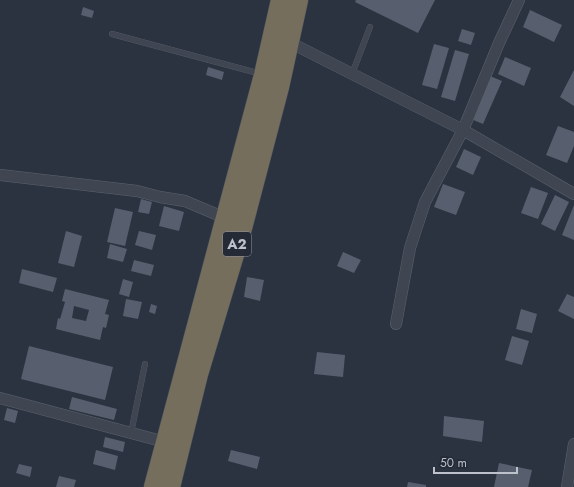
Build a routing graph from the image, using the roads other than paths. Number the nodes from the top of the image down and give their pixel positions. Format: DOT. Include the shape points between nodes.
graph roads {
  1 [pos="281,0"];
  2 [pos="298,0"];
  3 [pos="519,0"];
  4 [pos="370,27"];
  5 [pos="112,34"];
  6 [pos="289,42"];
  7 [pos="352,74"];
  8 [pos="264,75"];
  9 [pos="463,130"];
  10 [pos="0,175"];
  11 [pos="574,194"];
  12 [pos="225,218"];
  13 [pos="396,324"];
  14 [pos="145,364"];
  15 [pos="0,398"];
  16 [pos="132,433"];
  17 [pos="165,442"];
  18 [pos="574,444"];
  19 [pos="154,487"];
  20 [pos="170,487"];
  21 [pos="568,487"];
  1 -- 8 [label="highway, A2"];
  2 -- 6 [label="highway, A2"];
  3 -- 9 [label="street"];
  4 -- 7 [label="lane"];
  5 -- 8 [label="lane"];
  6 -- 7 [label="street"];
  6 -- 20 [label="highway, A2" via="242,228 198,374"];
  7 -- 9 [label="street"];
  8 -- 12 [label="highway, A2"];
  9 -- 11 [label="street"];
  9 -- 13 [label="street" via="425,202 410,248"];
  10 -- 12 [label="street" via="137,191 186,201"];
  12 -- 17 [label="highway, A2"];
  14 -- 16 [label="lane"];
  15 -- 16 [label="street"];
  16 -- 17 [label="street"];
  17 -- 19 [label="highway, A2"];
  18 -- 21 [label="street"];
}
